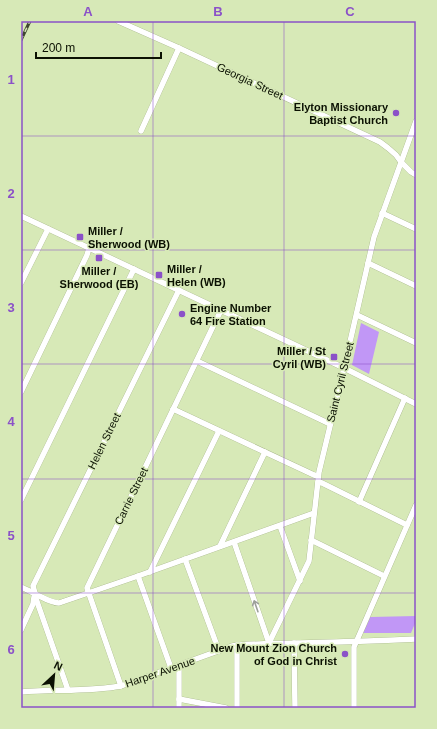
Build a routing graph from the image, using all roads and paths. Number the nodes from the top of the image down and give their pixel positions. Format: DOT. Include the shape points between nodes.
graph roads {
  1 [pos="118,21"];
  2 [pos="179,48"];
  3 [pos="416,121"];
  4 [pos="141,131"];
  5 [pos="400,162"];
  6 [pos="416,175"];
  7 [pos="382,213"];
  8 [pos="21,216"];
  9 [pos="48,229"];
  10 [pos="416,229"];
  11 [pos="89,248"];
  12 [pos="368,263"];
  13 [pos="134,269"];
  14 [pos="21,283"];
  15 [pos="416,286"];
  16 [pos="179,290"];
  17 [pos="221,310"];
  18 [pos="357,315"];
  19 [pos="416,343"];
  20 [pos="197,361"];
  21 [pos="344,368"];
  22 [pos="21,392"];
  23 [pos="405,398"];
  24 [pos="416,404"];
  25 [pos="173,409"];
  26 [pos="330,424"];
  27 [pos="219,431"];
  28 [pos="265,452"];
  29 [pos="318,479"];
  30 [pos="21,500"];
  31 [pos="359,502"];
  32 [pos="416,505"];
  33 [pos="314,513"];
  34 [pos="407,525"];
  35 [pos="280,526"];
  36 [pos="311,540"];
  37 [pos="234,542"];
  38 [pos="220,546"];
  39 [pos="185,559"];
  40 [pos="150,572"];
  41 [pos="138,576"];
  42 [pos="384,576"];
  43 [pos="300,581"];
  44 [pos="21,587"];
  45 [pos="35,593"];
  46 [pos="88,593"];
  47 [pos="21,630"];
  48 [pos="416,639"];
  49 [pos="356,641"];
  50 [pos="269,643"];
  51 [pos="294,643"];
  52 [pos="237,645"];
  53 [pos="219,651"];
  54 [pos="179,665"];
  55 [pos="171,668"];
  56 [pos="121,686"];
  57 [pos="68,690"];
  58 [pos="21,692"];
  59 [pos="179,699"];
  60 [pos="179,708"];
  61 [pos="226,708"];
  62 [pos="237,708"];
  63 [pos="295,708"];
  64 [pos="354,708"];
  1 -- 2 [label="street, Georgia Street"];
  2 -- 4 [label="street"];
  2 -- 5 [label="street, Georgia Street" via="380,142 396,155"];
  3 -- 5 [label="street, Saint Cyril Street"];
  5 -- 6 [label="street, Georgia Street"];
  5 -- 7 [label="street, Saint Cyril Street"];
  7 -- 10 [label="street"];
  7 -- 12 [label="street, Saint Cyril Street"];
  8 -- 9 [label="street"];
  9 -- 11 [label="street"];
  9 -- 14 [label="street"];
  11 -- 13 [label="street"];
  11 -- 22 [label="street"];
  12 -- 15 [label="street"];
  12 -- 18 [label="street, Saint Cyril Street"];
  13 -- 16 [label="street"];
  13 -- 30 [label="street"];
  16 -- 17 [label="street"];
  16 -- 45 [label="street, Helen Street" via="33,586"];
  17 -- 20 [label="street, Carrie Street"];
  17 -- 21 [label="street"];
  18 -- 19 [label="street"];
  18 -- 21 [label="street, Saint Cyril Street"];
  20 -- 25 [label="street, Carrie Street"];
  20 -- 26 [label="street"];
  21 -- 23 [label="street"];
  21 -- 26 [label="street, Saint Cyril Street"];
  23 -- 24 [label="street"];
  23 -- 31 [label="street"];
  25 -- 27 [label="street"];
  25 -- 46 [label="street, Carrie Street" via="87,588"];
  26 -- 29 [label="street, Saint Cyril Street"];
  27 -- 28 [label="street"];
  27 -- 40 [label="street"];
  28 -- 29 [label="street"];
  28 -- 38 [label="street"];
  29 -- 31 [label="street"];
  29 -- 33 [label="street, Saint Cyril Street"];
  31 -- 34 [label="street"];
  32 -- 34 [label="street"];
  33 -- 35 [label="street"];
  33 -- 36 [label="street, Saint Cyril Street"];
  34 -- 42 [label="street"];
  35 -- 37 [label="street"];
  35 -- 43 [label="street"];
  36 -- 42 [label="street"];
  36 -- 43 [label="street, Saint Cyril Street" via="309,561"];
  37 -- 38 [label="street"];
  50 -- 37 [label="street, one-way"];
  38 -- 39 [label="street"];
  39 -- 40 [label="street"];
  39 -- 53 [label="street"];
  40 -- 41 [label="street"];
  41 -- 46 [label="street"];
  41 -- 55 [label="street"];
  42 -- 49 [label="street"];
  43 -- 50 [label="street, Saint Cyril Street"];
  44 -- 45 [label="street"];
  45 -- 46 [label="street" via="56,603"];
  45 -- 47 [label="street" via="34,603"];
  45 -- 57 [label="street, Helen Street"];
  46 -- 56 [label="street"];
  48 -- 49 [label="street, Harper Avenue"];
  49 -- 51 [label="street, Harper Avenue"];
  49 -- 64 [label="street"];
  50 -- 51 [label="street, Harper Avenue"];
  50 -- 52 [label="street, Harper Avenue"];
  51 -- 63 [label="street"];
  52 -- 53 [label="street, Harper Avenue"];
  52 -- 62 [label="street"];
  53 -- 54 [label="street, Harper Avenue"];
  54 -- 55 [label="street, Harper Avenue"];
  54 -- 59 [label="street"];
  55 -- 56 [label="street, Harper Avenue"];
  56 -- 57 [label="street, Harper Avenue"];
  57 -- 58 [label="street, Harper Avenue"];
  59 -- 60 [label="street"];
  59 -- 61 [label="street"];
}
